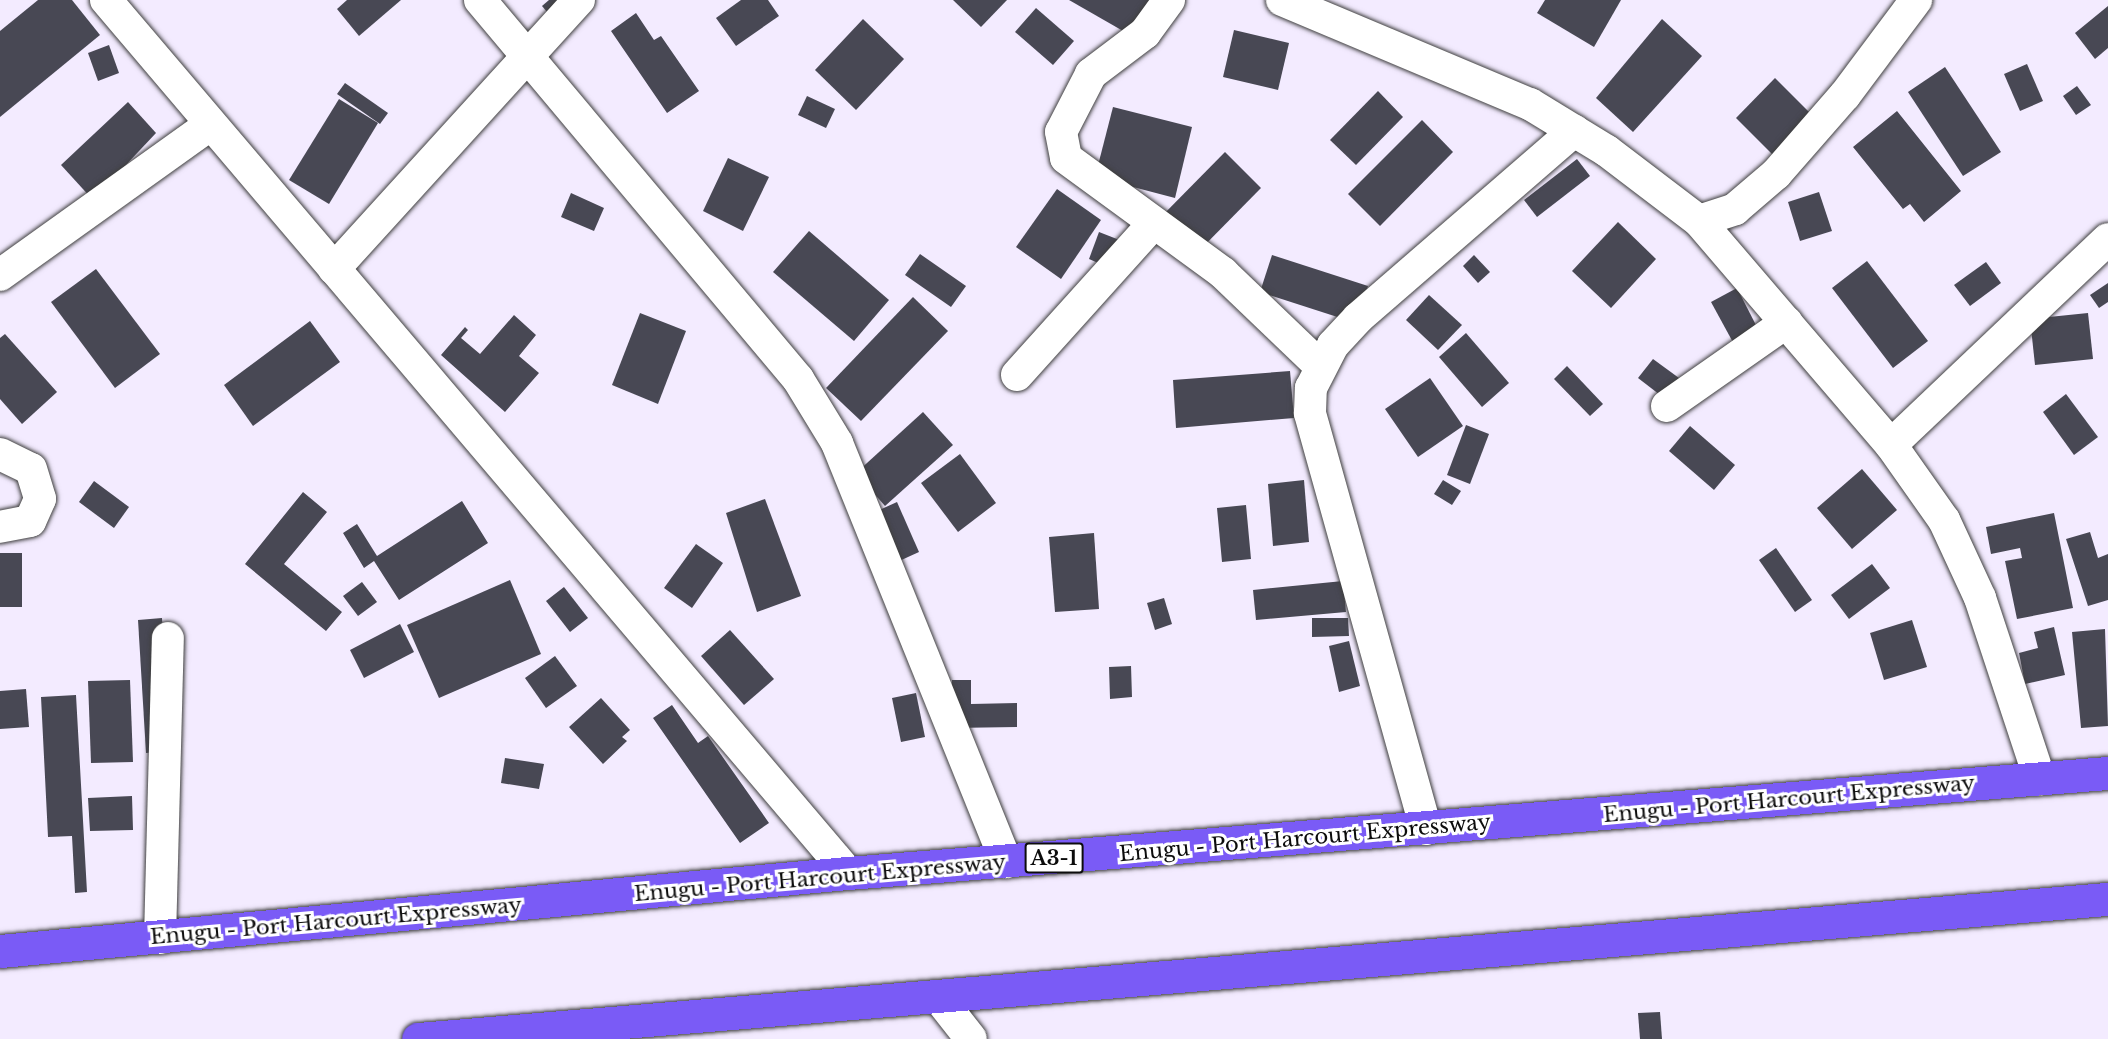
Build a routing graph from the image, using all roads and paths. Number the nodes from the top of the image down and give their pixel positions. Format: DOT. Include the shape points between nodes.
graph roads {
  1 [pos="106,0"];
  2 [pos="480,0"];
  3 [pos="579,0"];
  4 [pos="1169,0"];
  5 [pos="1282,0"];
  6 [pos="1916,0"];
  7 [pos="528,53"];
  8 [pos="211,124"];
  9 [pos="1574,131"];
  10 [pos="1699,221"];
  11 [pos="1153,224"];
  12 [pos="2108,239"];
  13 [pos="334,269"];
  14 [pos="0,275"];
  15 [pos="1787,322"];
  16 [pos="1320,366"];
  17 [pos="1017,375"];
  18 [pos="1668,406"];
  19 [pos="1891,445"];
  20 [pos="0,454"];
  21 [pos="0,527"];
  22 [pos="168,638"];
  23 [pos="2108,773"];
  24 [pos="2040,779"];
  25 [pos="1426,828"];
  26 [pos="1006,862"];
  27 [pos="848,873"];
  28 [pos="2108,899"];
  29 [pos="160,938"];
  30 [pos="0,951"];
  31 [pos="938,997"];
  32 [pos="596,1031"];
  33 [pos="418,1039"];
  34 [pos="971,1039"];
  1 -- 8 [label="street"];
  2 -- 7 [label="street"];
  3 -- 7 [label="street"];
  4 -- 11 [label="street" via="1145,33 1091,74 1061,132 1066,158 1076,171"];
  5 -- 9 [label="street" via="1530,104"];
  6 -- 10 [label="street" via="1845,94 1776,174 1735,209"];
  7 -- 13 [label="street"];
  7 -- 26 [label="street" via="555,94 798,379 837,443"];
  8 -- 13 [label="street"];
  8 -- 14 [label="street"];
  9 -- 10 [label="street"];
  9 -- 16 [label="street" via="1358,318"];
  10 -- 15 [label="street"];
  11 -- 16 [label="street" via="1223,273"];
  11 -- 17 [label="street"];
  12 -- 19 [label="street"];
  13 -- 27 [label="street"];
  15 -- 18 [label="street"];
  15 -- 19 [label="street"];
  16 -- 25 [label="street" via="1311,388 1310,412"];
  19 -- 24 [label="street" via="1944,520 1980,598"];
  20 -- 21 [label="street" via="31,469 40,499 30,521"];
  22 -- 29 [label="street"];
  23 -- 24 [label="highway, Enugu - Port Harcourt Expressway / A3-1"];
  24 -- 25 [label="highway, Enugu - Port Harcourt Expressway / A3-1"];
  25 -- 26 [label="highway, Enugu - Port Harcourt Expressway / A3-1"];
  26 -- 27 [label="highway, Enugu - Port Harcourt Expressway / A3-1"];
  27 -- 29 [label="highway, Enugu - Port Harcourt Expressway / A3-1"];
  28 -- 31 [label="highway"];
  29 -- 30 [label="highway, Enugu - Port Harcourt Expressway / A3-1"];
  31 -- 32 [label="highway"];
  31 -- 34 [label="street"];
  32 -- 33 [label="highway"];
}
